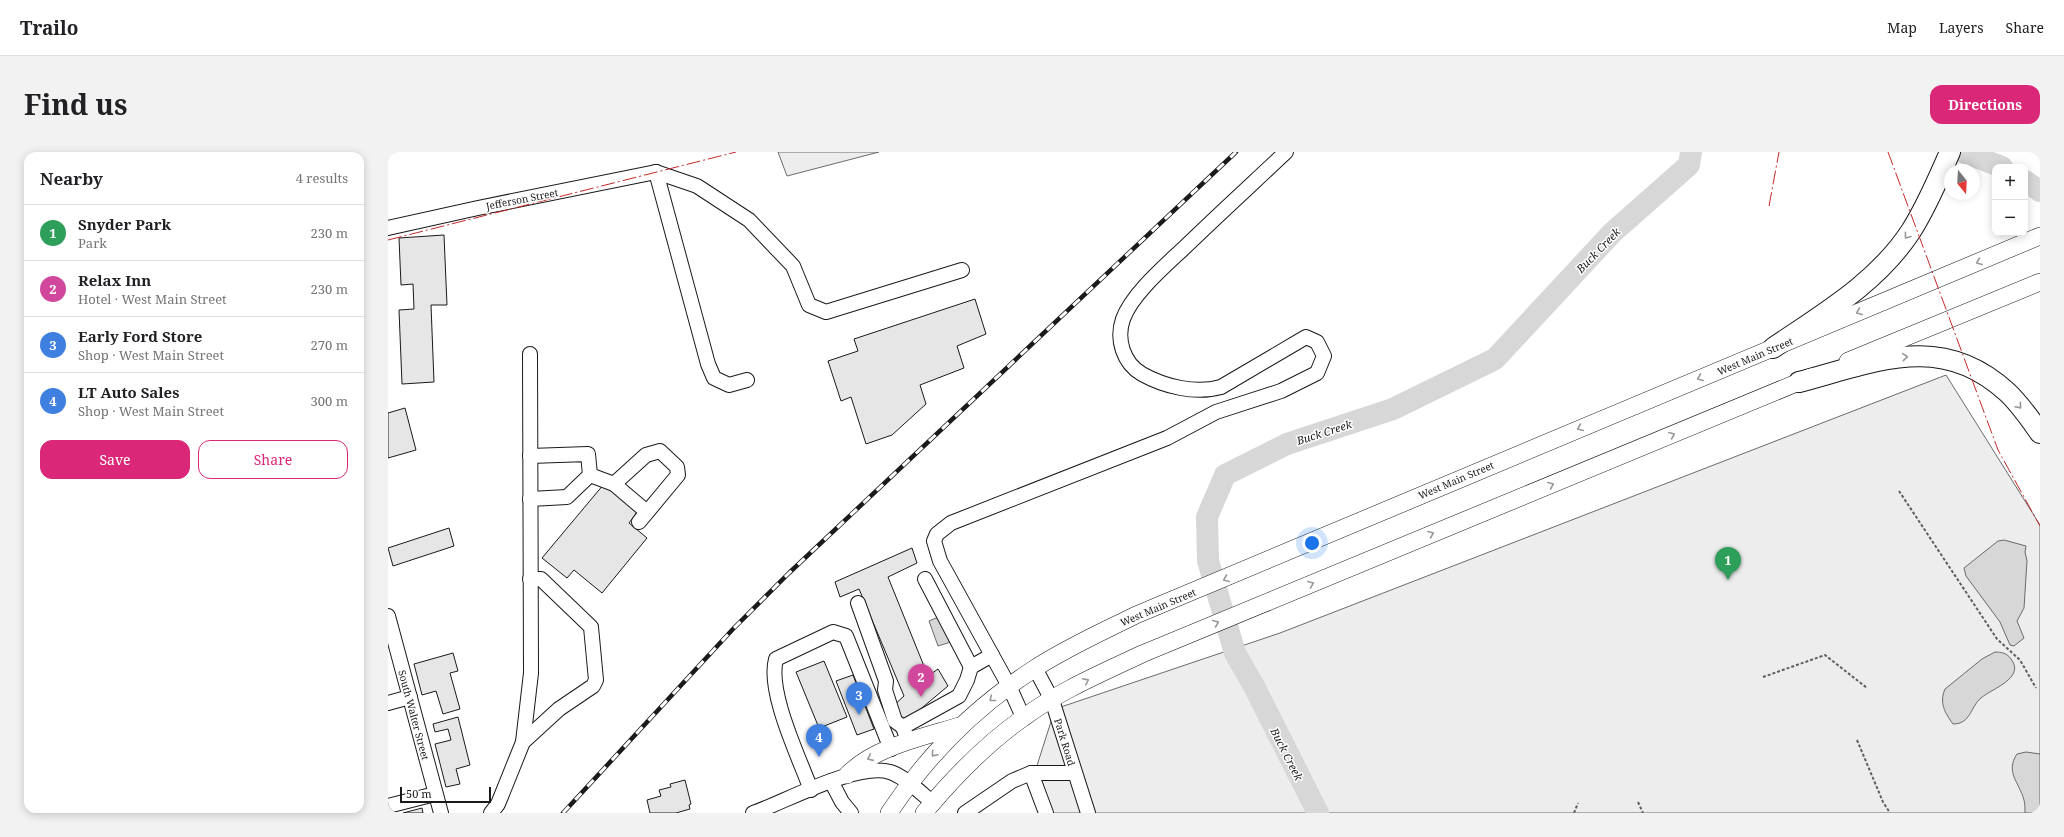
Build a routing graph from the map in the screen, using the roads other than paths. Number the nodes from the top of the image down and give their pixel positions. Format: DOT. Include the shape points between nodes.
graph roads {
  1 [pos="1286,152"];
  2 [pos="1950,152"];
  3 [pos="656,172"];
  4 [pos="388,228"];
  5 [pos="2040,236"];
  6 [pos="962,270"];
  7 [pos="2039,283"];
  8 [pos="1773,348"];
  9 [pos="530,354"];
  10 [pos="747,380"];
  11 [pos="1799,382"];
  12 [pos="2040,433"];
  13 [pos="530,456"];
  14 [pos="590,475"];
  15 [pos="614,484"];
  16 [pos="530,499"];
  17 [pos="530,579"];
  18 [pos="925,579"];
  19 [pos="858,603"];
  20 [pos="388,616"];
  21 [pos="992,655"];
  22 [pos="971,667"];
  23 [pos="1035,668"];
  24 [pos="1009,686"];
  25 [pos="410,697"];
  26 [pos="1052,700"];
  27 [pos="388,702"];
  28 [pos="1023,717"];
  29 [pos="960,726"];
  30 [pos="906,734"];
  31 [pos="523,742"];
  32 [pos="891,749"];
  33 [pos="1031,773"];
  34 [pos="1074,773"];
  35 [pos="847,775"];
  36 [pos="831,781"];
  37 [pos="909,783"];
  38 [pos="811,790"];
  39 [pos="435,794"];
  40 [pos="388,806"];
  41 [pos="928,808"];
  42 [pos="763,811"];
  43 [pos="441,813"];
  44 [pos="491,813"];
  45 [pos="852,813"];
  46 [pos="889,813"];
  47 [pos="965,813"];
  48 [pos="1046,813"];
  49 [pos="1088,813"];
  1 -- 21 [label="street" via="1150,281 1123,318 1120,343 1130,364 1140,372 1167,385 1196,390 1221,387 1306,337 1317,342 1324,356 1317,373 1281,391 1216,412 1167,438 951,523 937,534 934,547 940,562"];
  2 -- 8 [label="highway, one-way" via="1910,232 1889,259 1851,294"];
  3 -- 4 [label="street, Jefferson Street"];
  3 -- 6 [label="street" via="697,186 750,220 793,266 809,305 826,312"];
  3 -- 10 [label="street" via="714,378 729,385"];
  5 -- 8 [label="main road, West Main Street, one-way"];
  7 -- 11 [label="main road"];
  8 -- 23 [label="main road, West Main Street, one-way" via="1124,621"];
  9 -- 13 [label="street"];
  11 -- 12 [label="highway, one-way" via="1888,358 1928,355 1948,358 1985,375 2007,392"];
  26 -- 11 [label="main road, one-way" via="1142,654"];
  13 -- 14 [label="street" via="588,454"];
  13 -- 16 [label="street"];
  14 -- 15 [label="street"];
  14 -- 16 [label="street" via="567,497"];
  15 -- 15 [label="street" via="646,455 660,451 677,467 678,475 643,517"];
  16 -- 17 [label="street"];
  17 -- 31 [label="street" via="531,673"];
  17 -- 31 [label="street" via="541,579 591,627 596,680 594,686 559,709"];
  18 -- 22 [label="street"];
  19 -- 30 [label="street" via="886,681 885,690 895,721"];
  20 -- 25 [label="street, South Walter Street"];
  21 -- 22 [label="street"];
  21 -- 24 [label="street"];
  22 -- 30 [label="street" via="959,696"];
  23 -- 24 [label="main road, West Main Street"];
  23 -- 26 [label="street, Park Road"];
  24 -- 28 [label="street"];
  24 -- 29 [label="main road, West Main Street, one-way"];
  25 -- 27 [label="street"];
  25 -- 39 [label="street, South Walter Street"];
  26 -- 28 [label="main road"];
  26 -- 34 [label="street, Park Road"];
  28 -- 41 [label="main road" via="976,757"];
  29 -- 30 [label="main road"];
  29 -- 37 [label="main road, West Main Street, one-way"];
  30 -- 32 [label="main road"];
  31 -- 44 [label="street" via="498,804"];
  32 -- 35 [label="main road, one-way" via="859,763"];
  32 -- 38 [label="street" via="846,636 834,632 776,659 774,685"];
  33 -- 34 [label="street, Park Road"];
  33 -- 47 [label="street, Park Road" via="1012,781"];
  33 -- 48 [label="street"];
  34 -- 49 [label="street"];
  35 -- 36 [label="street"];
  35 -- 37 [label="street" via="874,771 890,772"];
  36 -- 38 [label="street"];
  36 -- 45 [label="street" via="842,802"];
  37 -- 41 [label="street"];
  37 -- 46 [label="main road"];
  38 -- 42 [label="street"];
  39 -- 40 [label="street"];
  39 -- 43 [label="street, South Walter Street"];
}
